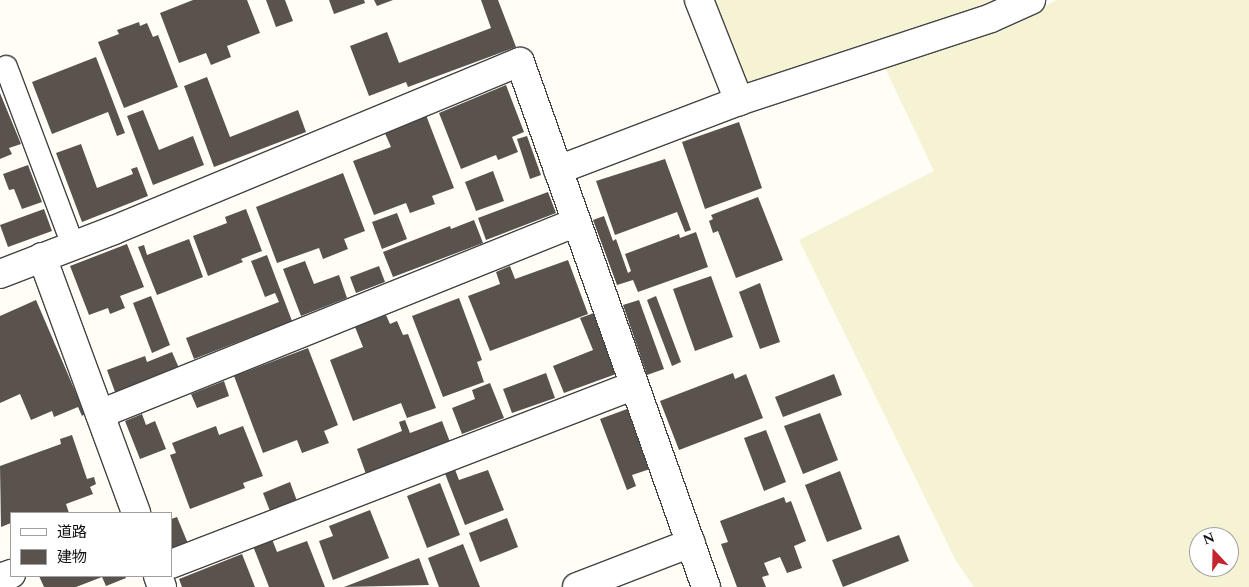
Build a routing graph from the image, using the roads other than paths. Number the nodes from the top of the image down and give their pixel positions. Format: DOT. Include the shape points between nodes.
graph roads {
  1 [pos="699,0"];
  2 [pos="1031,0"];
  3 [pos="6,67"];
  4 [pos="739,101"];
  5 [pos="558,170"];
  6 [pos="577,222"];
  7 [pos="73,245"];
  8 [pos="42,257"];
  9 [pos="0,274"];
  10 [pos="634,385"];
  11 [pos="100,414"];
  12 [pos="136,512"];
  13 [pos="691,543"];
  14 [pos="172,564"];
  15 [pos="577,587"];
  16 [pos="706,587"];
  1 -- 4 [label="street"];
  2 -- 4 [label="street" via="991,18"];
  3 -- 7 [label="lane"];
  4 -- 5 [label="street"];
  5 -- 6 [label="street"];
  5 -- 7 [label="street" via="520,62"];
  6 -- 10 [label="street"];
  6 -- 11 [label="street"];
  7 -- 8 [label="street"];
  8 -- 9 [label="street"];
  8 -- 11 [label="street"];
  10 -- 13 [label="street"];
  10 -- 14 [label="street"];
  11 -- 12 [label="street"];
  13 -- 15 [label="street"];
  13 -- 16 [label="street"];
}
